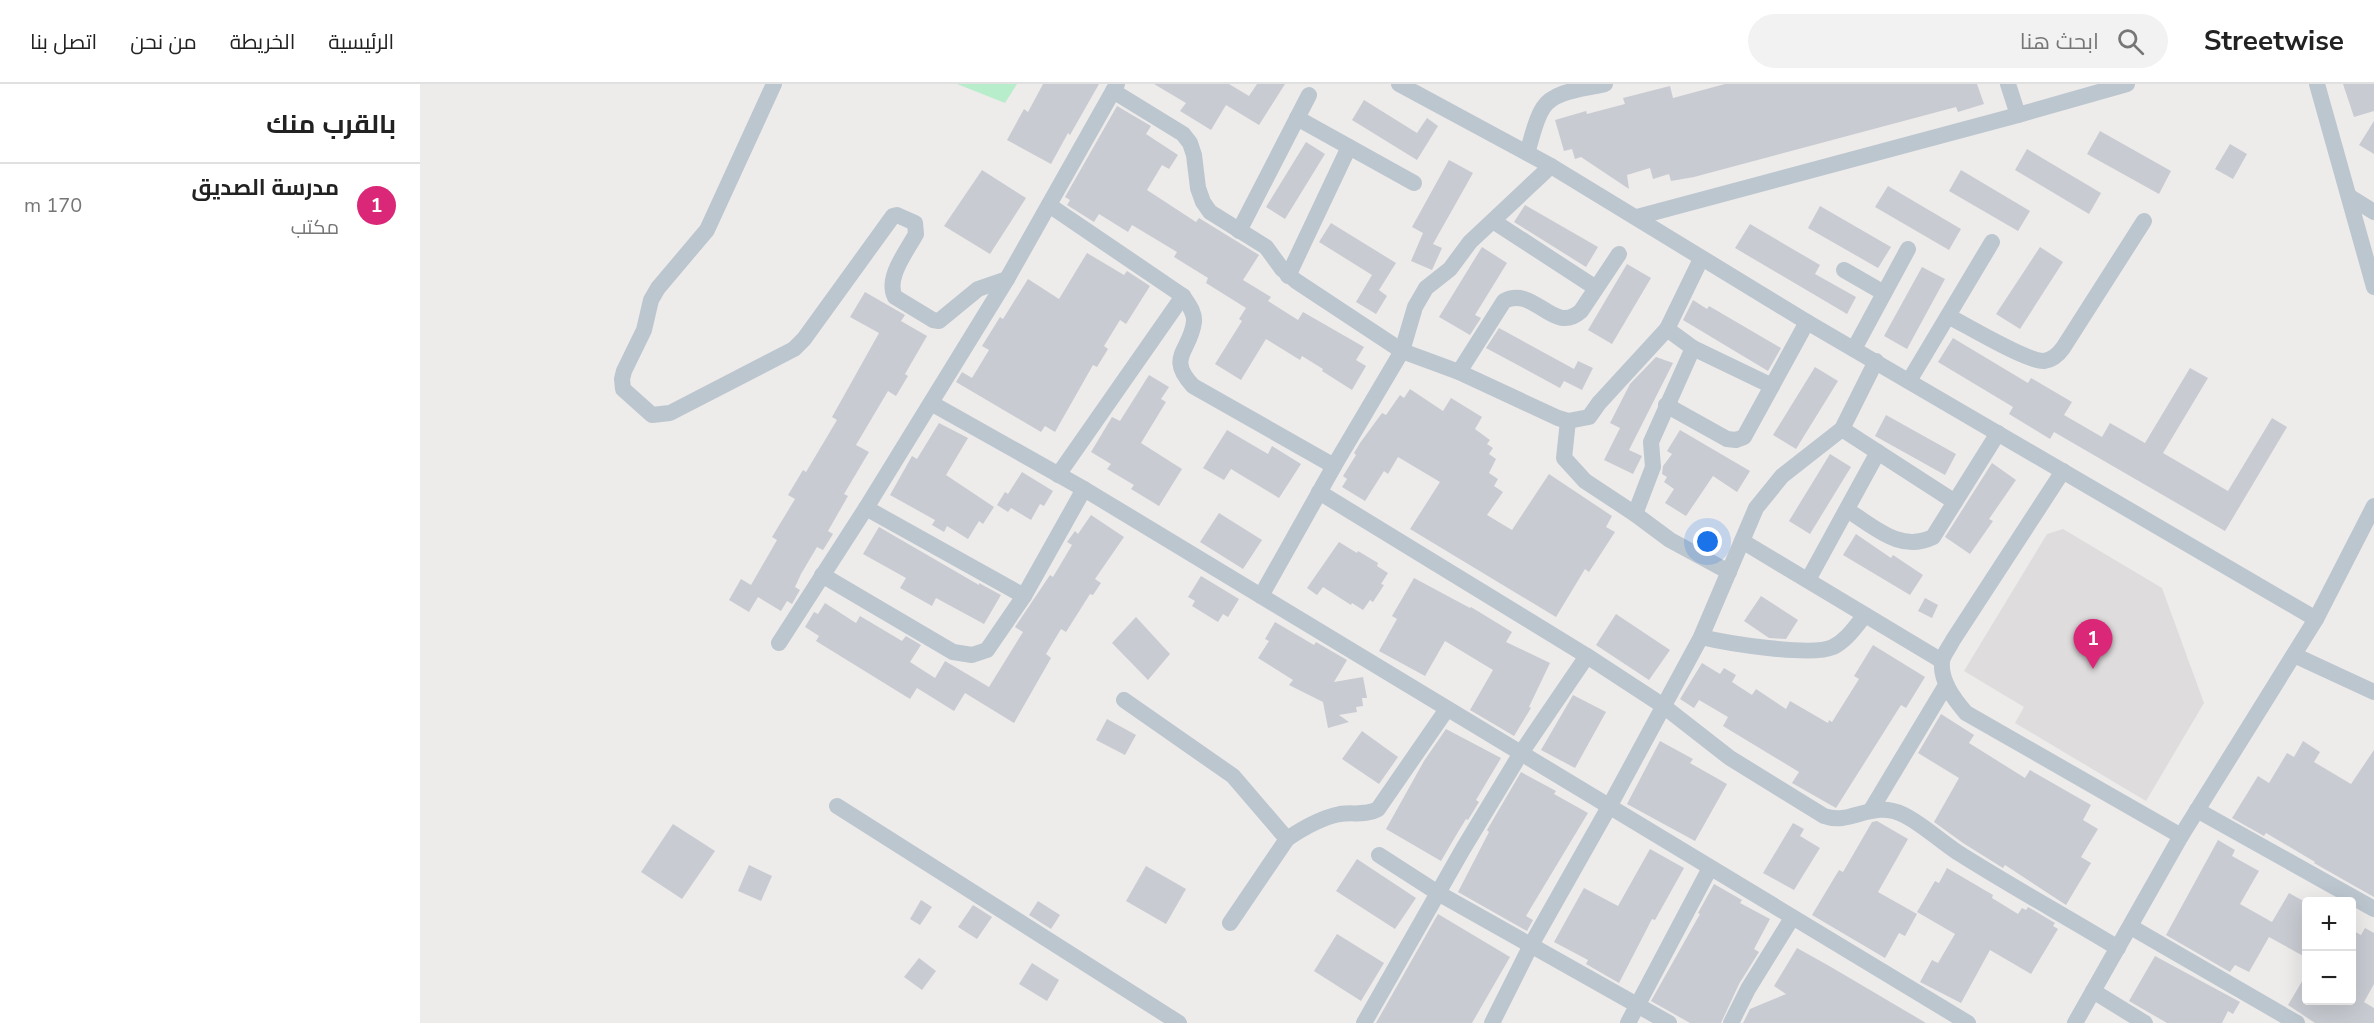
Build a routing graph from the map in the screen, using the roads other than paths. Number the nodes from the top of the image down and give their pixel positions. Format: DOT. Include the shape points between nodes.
graph roads {
  1 [pos="774,84"];
  2 [pos="1605,84"];
  3 [pos="2008,84"];
  4 [pos="2127,84"];
  5 [pos="2317,84"];
  6 [pos="1405,86"];
  7 [pos="1115,87"];
  8 [pos="1309,95"];
  9 [pos="2018,115"];
  10 [pos="1297,118"];
  11 [pos="1349,147"];
  12 [pos="1527,153"];
  13 [pos="1551,166"];
  14 [pos="1414,183"];
  15 [pos="2350,197"];
  16 [pos="1049,205"];
  17 [pos="2374,212"];
  18 [pos="1637,217"];
  19 [pos="1493,221"];
  20 [pos="2144,221"];
  21 [pos="1239,231"];
  22 [pos="1992,242"];
  23 [pos="1908,249"];
  24 [pos="1619,254"];
  25 [pos="1701,259"];
  26 [pos="1844,270"];
  27 [pos="1288,276"];
  28 [pos="1007,279"];
  29 [pos="2374,285"];
  30 [pos="1596,288"];
  31 [pos="1884,293"];
  32 [pos="1183,296"];
  33 [pos="1948,316"];
  34 [pos="1807,322"];
  35 [pos="1667,329"];
  36 [pos="1693,348"];
  37 [pos="1854,349"];
  38 [pos="1402,351"];
  39 [pos="1875,361"];
  40 [pos="1459,372"];
  41 [pos="1909,381"];
  42 [pos="1772,386"];
  43 [pos="931,403"];
  44 [pos="1666,405"];
  45 [pos="1568,421"];
  46 [pos="1842,429"];
  47 [pos="1998,433"];
  48 [pos="1878,452"];
  49 [pos="1334,466"];
  50 [pos="2063,471"];
  51 [pos="1058,476"];
  52 [pos="1084,489"];
  53 [pos="1319,492"];
  54 [pos="1955,502"];
  55 [pos="2374,506"];
  56 [pos="866,508"];
  57 [pos="1847,510"];
  58 [pos="1635,514"];
  59 [pos="1742,541"];
  60 [pos="1729,572"];
  61 [pos="822,575"];
  62 [pos="1808,580"];
  63 [pos="1024,596"];
  64 [pos="1261,596"];
  65 [pos="1865,615"];
  66 [pos="2316,619"];
  67 [pos="1701,637"];
  68 [pos="779,642"];
  69 [pos="2294,655"];
  70 [pos="1587,656"];
  71 [pos="1942,661"];
  72 [pos="1946,685"];
  73 [pos="2374,692"];
  74 [pos="1125,700"];
  75 [pos="1662,705"];
  76 [pos="1447,709"];
  77 [pos="1521,753"];
  78 [pos="837,806"];
  79 [pos="1609,807"];
  80 [pos="1872,810"];
  81 [pos="2197,810"];
  82 [pos="2181,836"];
  83 [pos="1287,839"];
  84 [pos="1379,855"];
  85 [pos="1710,868"];
  86 [pos="1438,893"];
  87 [pos="2374,909"];
  88 [pos="1792,918"];
  89 [pos="1230,923"];
  90 [pos="2131,927"];
  91 [pos="1531,945"];
  92 [pos="2118,948"];
  93 [pos="2093,991"];
  94 [pos="1637,1005"];
  95 [pos="1179,1023"];
  96 [pos="1364,1023"];
  97 [pos="1492,1023"];
  98 [pos="1628,1023"];
  99 [pos="1669,1023"];
  100 [pos="1731,1023"];
  101 [pos="1968,1023"];
  102 [pos="2075,1023"];
  103 [pos="2145,1023"];
  104 [pos="2297,1023"];
  1 -- 28 [label="street" via="707,230 651,300 644,330 624,371 624,389 652,415 670,413 794,349 893,216 915,223 917,228 892,281 892,292 933,320 943,319 978,289"];
  2 -- 12 [label="street" via="1560,95 1547,103"];
  3 -- 9 [label="street"];
  4 -- 9 [label="street"];
  5 -- 15 [label="street"];
  6 -- 12 [label="street"];
  7 -- 16 [label="street"];
  7 -- 21 [label="street" via="1183,134 1194,155 1203,202 1219,220"];
  8 -- 10 [label="street"];
  9 -- 18 [label="street"];
  10 -- 11 [label="street"];
  10 -- 21 [label="street"];
  11 -- 14 [label="street"];
  11 -- 27 [label="street"];
  12 -- 13 [label="street"];
  13 -- 18 [label="street"];
  13 -- 19 [label="street"];
  15 -- 17 [label="street"];
  15 -- 29 [label="street"];
  16 -- 28 [label="street"];
  16 -- 32 [label="street"];
  18 -- 25 [label="street"];
  19 -- 30 [label="street"];
  19 -- 38 [label="street" via="1470,242 1450,269 1426,288 1415,307"];
  20 -- 33 [label="street" via="2063,348 2051,359 2028,357"];
  21 -- 27 [label="street" via="1266,247"];
  22 -- 33 [label="street"];
  23 -- 31 [label="street"];
  24 -- 30 [label="street"];
  25 -- 34 [label="street"];
  25 -- 35 [label="street"];
  26 -- 31 [label="street"];
  27 -- 38 [label="street"];
  28 -- 43 [label="street"];
  30 -- 40 [label="street" via="1581,311 1568,318 1558,318 1525,298 1514,297 1504,302"];
  31 -- 37 [label="street"];
  32 -- 49 [label="street" via="1192,309 1194,321 1179,362 1183,375 1194,386"];
  32 -- 51 [label="street"];
  33 -- 41 [label="street"];
  34 -- 37 [label="street"];
  34 -- 42 [label="street"];
  35 -- 36 [label="street"];
  35 -- 45 [label="street" via="1589,417"];
  36 -- 42 [label="street"];
  36 -- 44 [label="street"];
  37 -- 39 [label="street"];
  38 -- 40 [label="street"];
  38 -- 49 [label="street"];
  39 -- 41 [label="street"];
  39 -- 46 [label="street"];
  40 -- 45 [label="street"];
  41 -- 47 [label="street"];
  42 -- 44 [label="street" via="1744,437 1736,440 1727,439"];
  43 -- 51 [label="street"];
  43 -- 56 [label="street"];
  44 -- 58 [label="street" via="1652,442 1653,467"];
  45 -- 58 [label="street" via="1564,458 1585,481"];
  46 -- 48 [label="street"];
  46 -- 59 [label="street" via="1772,486 1756,508"];
  47 -- 50 [label="street"];
  47 -- 54 [label="street"];
  48 -- 54 [label="street"];
  48 -- 57 [label="street"];
  49 -- 53 [label="street"];
  50 -- 66 [label="street"];
  50 -- 71 [label="street"];
  51 -- 52 [label="street"];
  52 -- 63 [label="street"];
  52 -- 64 [label="street"];
  53 -- 64 [label="street"];
  53 -- 70 [label="street"];
  54 -- 57 [label="street" via="1933,537 1921,543 1898,542"];
  55 -- 66 [label="street"];
  56 -- 61 [label="street"];
  56 -- 63 [label="street"];
  57 -- 62 [label="street"];
  58 -- 60 [label="street" via="1670,540"];
  59 -- 60 [label="street"];
  59 -- 62 [label="street"];
  60 -- 67 [label="street"];
  61 -- 63 [label="street" via="953,651 972,655 987,650"];
  61 -- 68 [label="street"];
  62 -- 65 [label="street"];
  64 -- 76 [label="street"];
  65 -- 67 [label="street" via="1832,648 1803,651"];
  65 -- 71 [label="street"];
  66 -- 69 [label="street"];
  67 -- 75 [label="street"];
  69 -- 73 [label="street"];
  69 -- 81 [label="street"];
  70 -- 75 [label="street"];
  70 -- 77 [label="street"];
  71 -- 72 [label="street"];
  72 -- 80 [label="street"];
  72 -- 82 [label="street" via="1966,713"];
  74 -- 83 [label="street" via="1228,772"];
  75 -- 79 [label="street"];
  75 -- 80 [label="street" via="1730,758 1824,816 1840,820"];
  76 -- 77 [label="street"];
  76 -- 83 [label="street" via="1378,808 1368,813 1326,818"];
  77 -- 79 [label="street"];
  77 -- 86 [label="street"];
  78 -- 95 [label="street"];
  79 -- 85 [label="street"];
  79 -- 91 [label="street"];
  80 -- 92 [label="street" via="1904,815 1956,852"];
  81 -- 82 [label="street"];
  81 -- 87 [label="street"];
  82 -- 90 [label="street"];
  83 -- 89 [label="street"];
  84 -- 86 [label="street"];
  85 -- 88 [label="street"];
  85 -- 94 [label="street"];
  86 -- 91 [label="street"];
  86 -- 96 [label="street"];
  88 -- 100 [label="street"];
  88 -- 101 [label="street"];
  90 -- 92 [label="street"];
  90 -- 104 [label="street"];
  91 -- 94 [label="street"];
  91 -- 97 [label="street"];
  92 -- 93 [label="street"];
  93 -- 102 [label="street"];
  93 -- 103 [label="street"];
  94 -- 98 [label="street"];
  94 -- 99 [label="street"];
}
